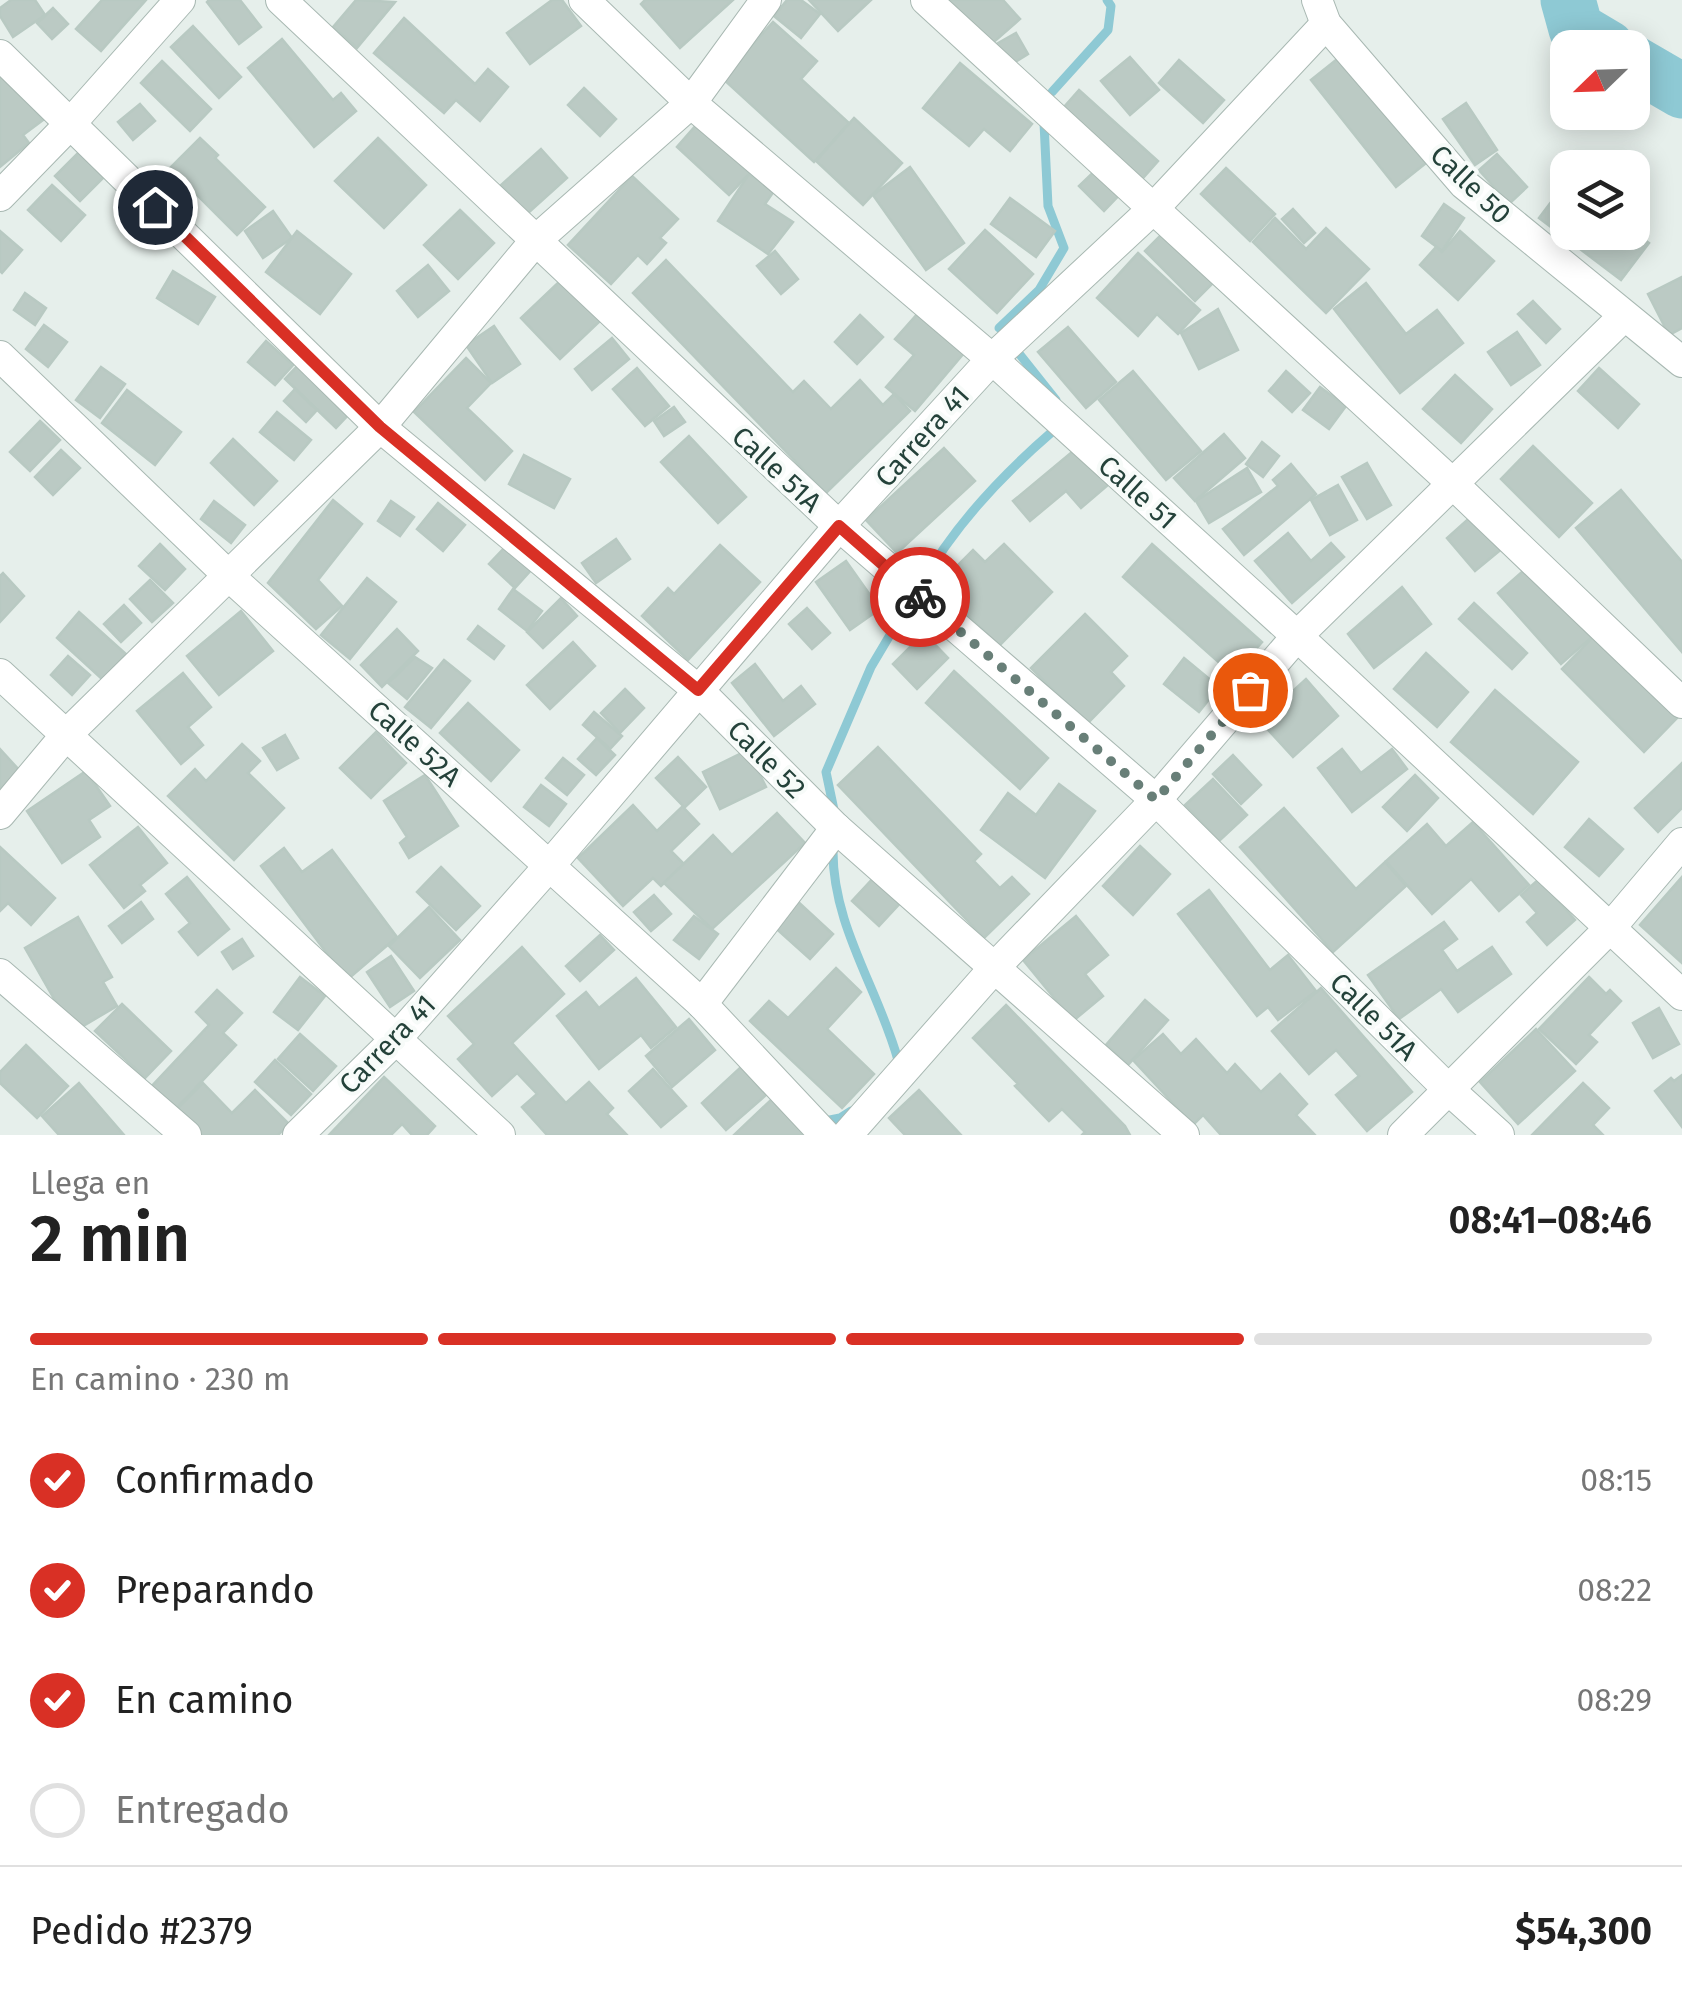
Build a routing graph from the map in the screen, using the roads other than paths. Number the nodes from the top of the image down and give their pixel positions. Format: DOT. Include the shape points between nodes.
graph roads {
  1 [pos="180,0"];
  2 [pos="281,0"];
  3 [pos="584,0"];
  4 [pos="766,0"];
  5 [pos="926,0"];
  6 [pos="1322,12"];
  7 [pos="0,55"];
  8 [pos="691,103"];
  9 [pos="70,124"];
  10 [pos="0,196"];
  11 [pos="1154,209"];
  12 [pos="536,241"];
  13 [pos="1624,316"];
  14 [pos="0,356"];
  15 [pos="1680,356"];
  16 [pos="992,359"];
  17 [pos="380,427"];
  18 [pos="1451,482"];
  19 [pos="839,526"];
  20 [pos="230,577"];
  21 [pos="1297,636"];
  22 [pos="0,674"];
  23 [pos="698,690"];
  24 [pos="1682,703"];
  25 [pos="66,735"];
  26 [pos="1156,800"];
  27 [pos="0,814"];
  28 [pos="836,828"];
  29 [pos="1682,843"];
  30 [pos="550,865"];
  31 [pos="1612,926"];
  32 [pos="996,966"];
  33 [pos="0,974"];
  34 [pos="1682,995"];
  35 [pos="702,1004"];
  36 [pos="395,1040"];
  37 [pos="1448,1090"];
  38 [pos="186,1135"];
  39 [pos="298,1135"];
  40 [pos="500,1135"];
  41 [pos="825,1135"];
  42 [pos="847,1135"];
  43 [pos="1184,1135"];
  44 [pos="1403,1135"];
  45 [pos="1499,1135"];
  1 -- 9 [label="street"];
  2 -- 12 [label="street, Calle 51A"];
  3 -- 8 [label="street, Calle 51"];
  4 -- 8 [label="street"];
  5 -- 11 [label="street"];
  6 -- 11 [label="street, Carrera 41"];
  6 -- 13 [label="street, Calle 50" via="1464,184"];
  7 -- 9 [label="street, Calle 52"];
  8 -- 12 [label="street"];
  8 -- 16 [label="street, Calle 51"];
  9 -- 10 [label="street"];
  9 -- 17 [label="street, Calle 52"];
  11 -- 16 [label="street, Carrera 41"];
  11 -- 18 [label="street"];
  12 -- 17 [label="street"];
  12 -- 19 [label="street, Calle 51A"];
  13 -- 15 [label="street, Calle 50"];
  13 -- 18 [label="street"];
  14 -- 20 [label="street, Calle 52A"];
  16 -- 19 [label="street, Carrera 41"];
  16 -- 21 [label="street, Calle 51"];
  17 -- 20 [label="street"];
  17 -- 23 [label="street, Calle 52"];
  18 -- 21 [label="street"];
  18 -- 24 [label="street"];
  19 -- 23 [label="street, Carrera 41"];
  19 -- 26 [label="street, Calle 51A"];
  20 -- 25 [label="street"];
  20 -- 30 [label="street, Calle 52A"];
  21 -- 26 [label="street"];
  21 -- 31 [label="street, Calle 51"];
  22 -- 25 [label="street"];
  23 -- 28 [label="street, Calle 52"];
  23 -- 30 [label="street, Carrera 41"];
  25 -- 27 [label="street"];
  25 -- 36 [label="street"];
  26 -- 32 [label="street"];
  26 -- 37 [label="street, Calle 51A"];
  28 -- 32 [label="street, Calle 52"];
  28 -- 35 [label="street"];
  29 -- 31 [label="street"];
  30 -- 35 [label="street, Calle 52A"];
  30 -- 36 [label="street, Carrera 41"];
  31 -- 34 [label="street, Calle 51"];
  31 -- 37 [label="street"];
  32 -- 42 [label="street"];
  32 -- 43 [label="street, Calle 52"];
  33 -- 38 [label="street"];
  35 -- 41 [label="street, Calle 52A"];
  36 -- 39 [label="street, Carrera 41"];
  36 -- 40 [label="street"];
  37 -- 44 [label="street"];
  37 -- 45 [label="street, Calle 51A"];
}
